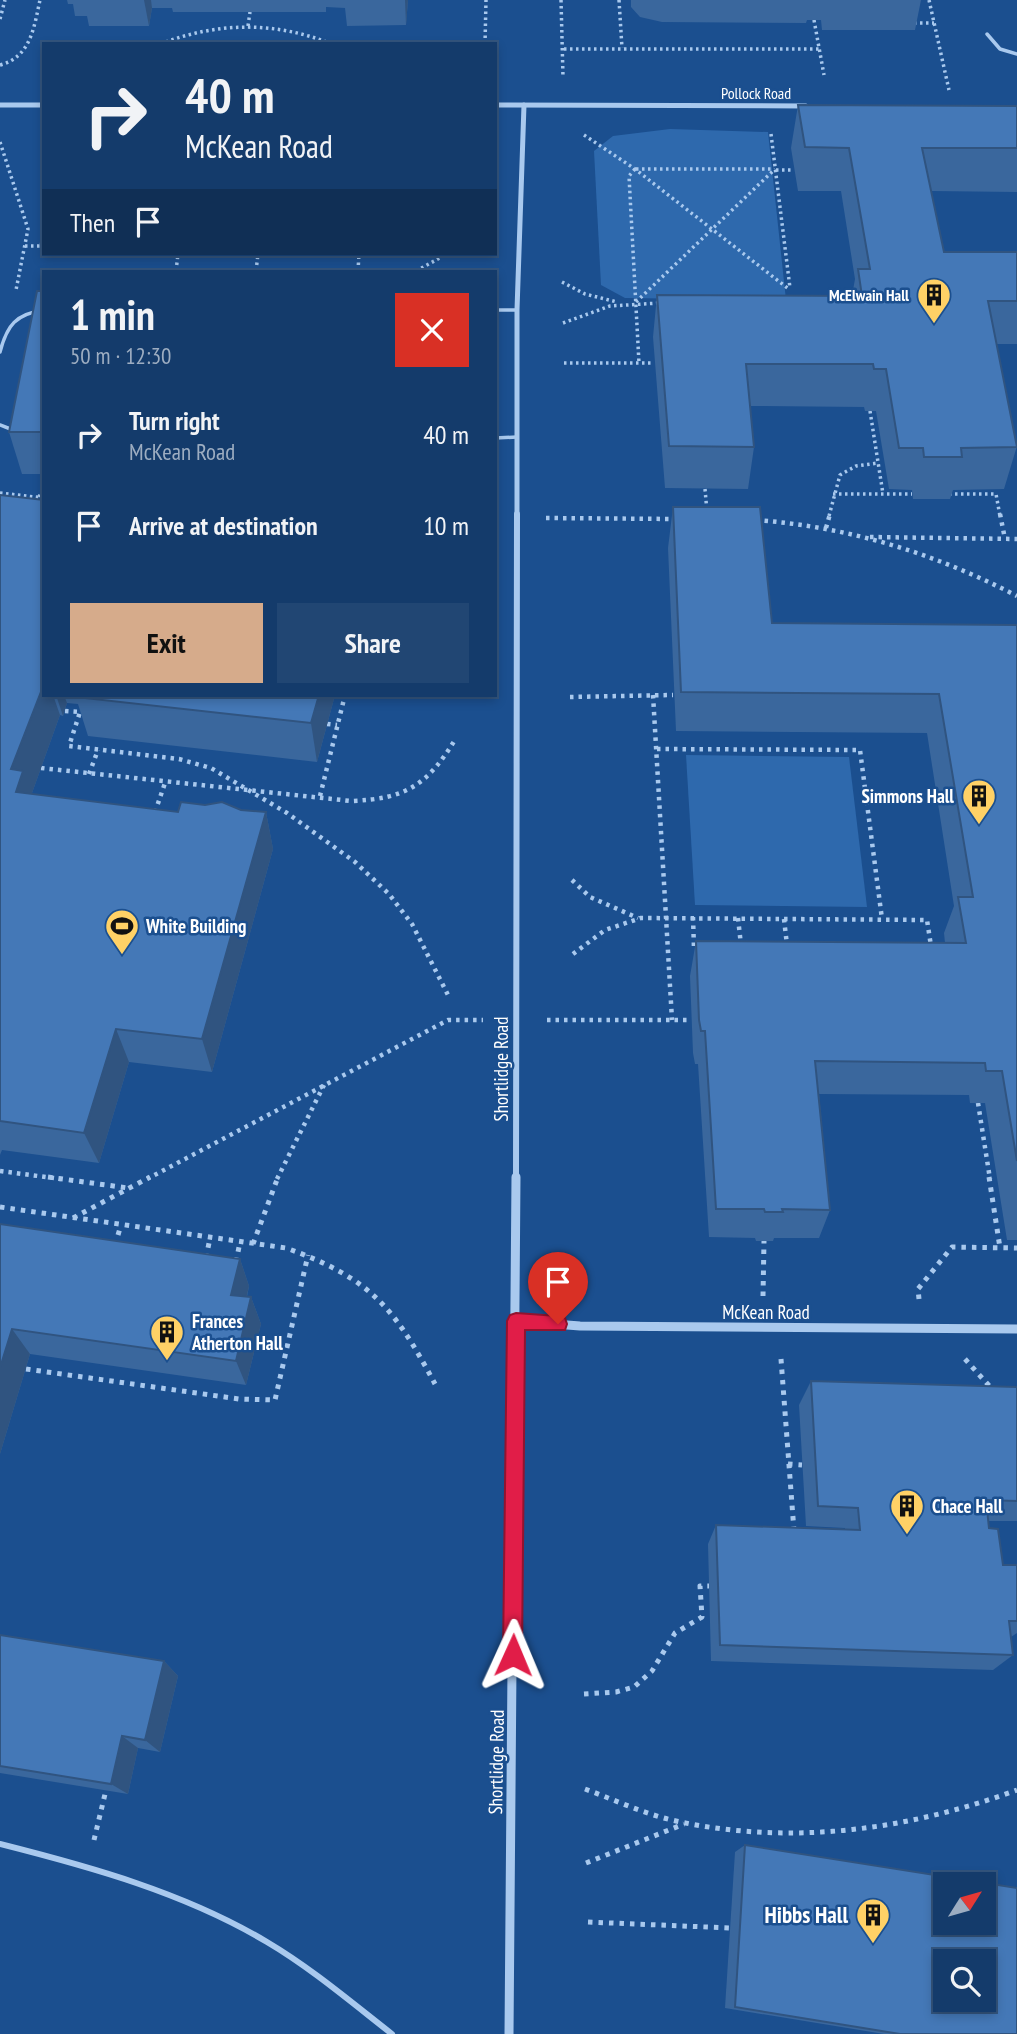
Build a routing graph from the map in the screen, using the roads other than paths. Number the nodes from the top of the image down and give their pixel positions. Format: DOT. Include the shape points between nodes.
graph roads {
  1 [pos="987,34"];
  2 [pos="1017,54"];
  3 [pos="0,105"];
  4 [pos="42,105"];
  5 [pos="524,105"];
  6 [pos="497,106"];
  7 [pos="811,106"];
  8 [pos="42,310"];
  9 [pos="497,310"];
  10 [pos="517,310"];
  11 [pos="0,352"];
  12 [pos="0,425"];
  13 [pos="20,430"];
  14 [pos="517,437"];
  15 [pos="497,438"];
  16 [pos="516,1321"];
  17 [pos="1017,1329"];
  18 [pos="0,1844"];
  19 [pos="393,2034"];
  20 [pos="509,2034"];
  1 -- 2 [label="lane" via="1000,49"];
  3 -- 4 [label="street"];
  5 -- 6 [label="street, Pollock Road"];
  5 -- 7 [label="street, Pollock Road"];
  5 -- 10 [label="street, Shortlidge Road"];
  8 -- 11 [label="lane" via="18,316 6,326"];
  9 -- 10 [label="lane"];
  10 -- 14 [label="street, Shortlidge Road"];
  12 -- 13 [label="lane"];
  14 -- 15 [label="lane"];
  14 -- 16 [label="street, Shortlidge Road"];
  16 -- 17 [label="street, McKean Road" via="580,1326"];
  16 -- 20 [label="street, Shortlidge Road"];
  18 -- 19 [label="lane" via="66,1860 206,1911 298,1961"];
}
